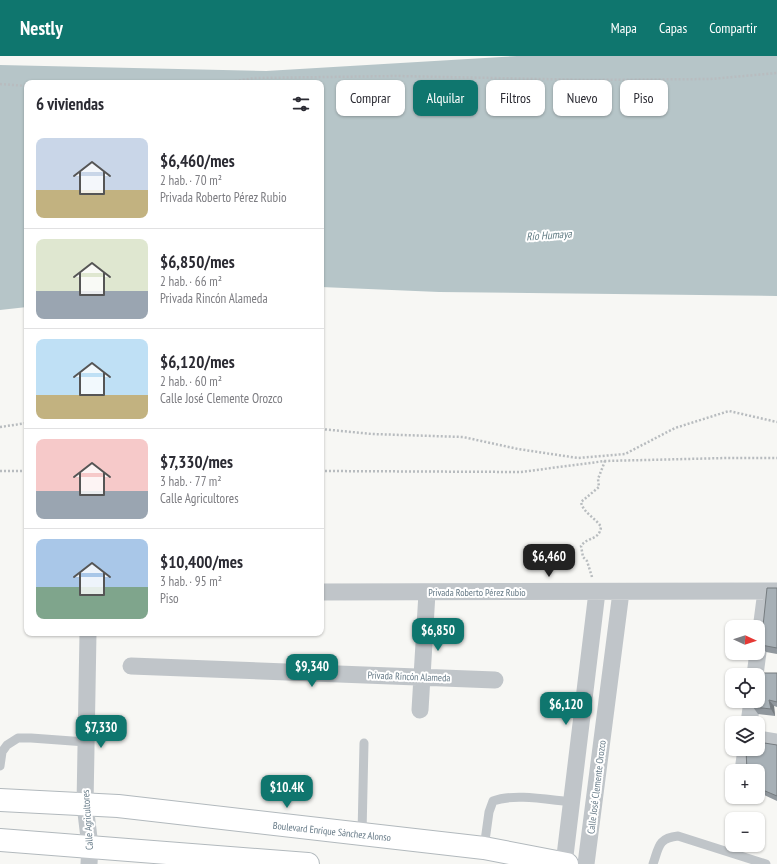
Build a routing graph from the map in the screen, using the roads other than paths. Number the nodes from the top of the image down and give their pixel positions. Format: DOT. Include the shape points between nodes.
graph roads {
  1 [pos="772,591"];
  2 [pos="324,592"];
  3 [pos="597,592"];
  4 [pos="621,592"];
  5 [pos="427,593"];
  6 [pos="88,636"];
  7 [pos="131,666"];
  8 [pos="756,668"];
  9 [pos="422,677"];
  10 [pos="496,680"];
  11 [pos="420,710"];
  12 [pos="765,740"];
  13 [pos="86,742"];
  14 [pos="777,742"];
  15 [pos="364,743"];
  16 [pos="0,766"];
  17 [pos="0,800"];
  18 [pos="572,802"];
  19 [pos="85,805"];
  20 [pos="362,834"];
  21 [pos="0,840"];
  22 [pos="484,848"];
  23 [pos="90,855"];
  24 [pos="161,858"];
  25 [pos="240,861"];
  26 [pos="308,864"];
  27 [pos="565,864"];
  28 [pos="586,864"];
  29 [pos="653,864"];
  30 [pos="766,864"];
  1 -- 4 [label="street, Privada Roberto Pérez Rubio"];
  1 -- 8 [label="street"];
  2 -- 5 [label="street, Privada Roberto Pérez Rubio"];
  3 -- 4 [label="street, Privada Roberto Pérez Rubio"];
  3 -- 5 [label="street, Privada Roberto Pérez Rubio"];
  3 -- 18 [label="street"];
  4 -- 28 [label="street, Calle José Clemente Orozco"];
  5 -- 9 [label="street"];
  6 -- 13 [label="street, Calle Agricultores"];
  7 -- 9 [label="street, Privada Rincón Alameda"];
  9 -- 10 [label="street, Privada Rincón Alameda"];
  9 -- 11 [label="street"];
  12 -- 14 [label="street"];
  13 -- 16 [label="lane" via="18,738 2,752"];
  13 -- 19 [label="street, Calle Agricultores"];
  15 -- 20 [label="lane"];
  17 -- 19 [label="main road, Boulevard Enrique Sánchez Alonso"];
  18 -- 22 [label="lane" via="514,797 493,801"];
  18 -- 27 [label="street"];
  19 -- 20 [label="main road, Boulevard Enrique Sánchez Alonso" via="118,806"];
  19 -- 23 [label="street, Calle Agricultores"];
  20 -- 22 [label="main road, Boulevard Enrique Sánchez Alonso"];
  21 -- 23 [label="main road"];
  22 -- 27 [label="main road, Boulevard Enrique Sánchez Alonso"];
  23 -- 24 [label="main road"];
  24 -- 25 [label="main road"];
  25 -- 26 [label="main road"];
  29 -- 30 [label="lane" via="660,843 668,837 678,836"];
}
